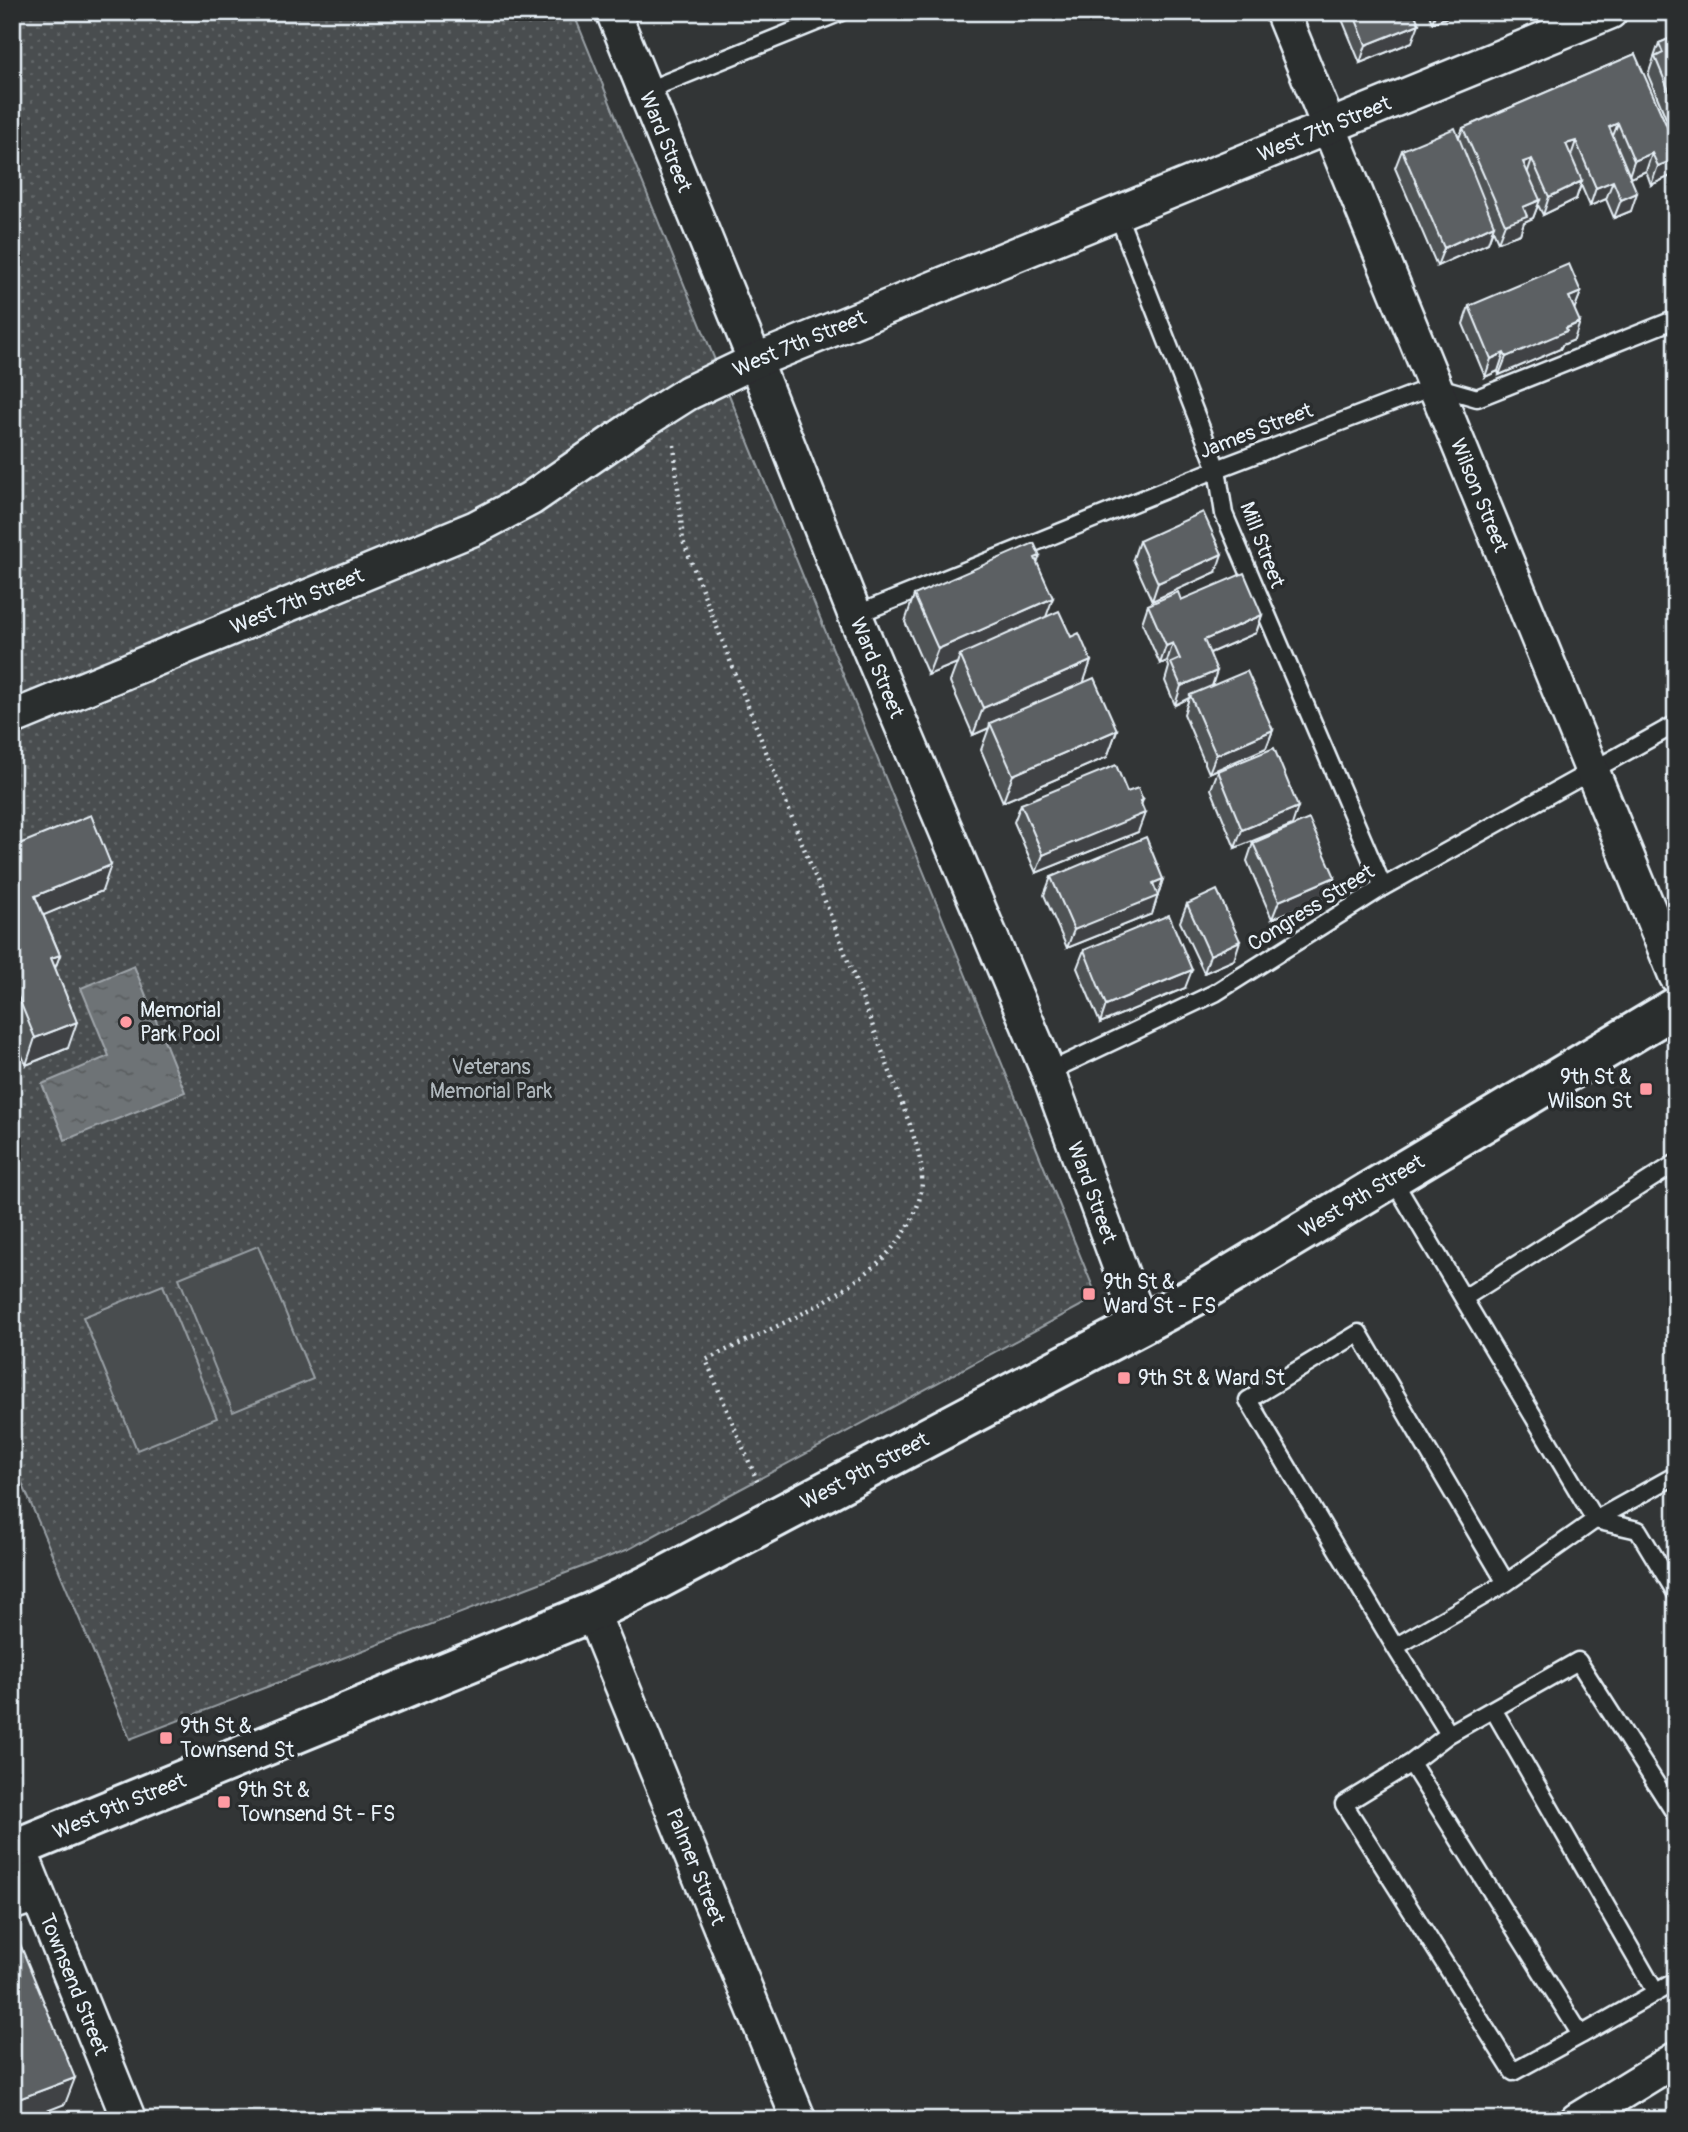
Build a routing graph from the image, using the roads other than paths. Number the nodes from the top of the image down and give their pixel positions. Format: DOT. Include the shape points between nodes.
graph roads {
  1 [pos="613,12"];
  2 [pos="841,12"];
  3 [pos="1282,12"];
  4 [pos="1610,12"];
  5 [pos="645,91"];
  6 [pos="1329,127"];
  7 [pos="1117,213"];
  8 [pos="1676,319"];
  9 [pos="755,361"];
  10 [pos="1435,386"];
  11 [pos="1217,468"];
  12 [pos="855,615"];
  13 [pos="12,718"];
  14 [pos="1676,724"];
  15 [pos="1592,772"];
  16 [pos="1383,887"];
  17 [pos="1676,976"];
  18 [pos="1676,1007"];
  19 [pos="1048,1072"];
  20 [pos="1676,1163"];
  21 [pos="1392,1178"];
  22 [pos="1464,1298"];
  23 [pos="1141,1325"];
  24 [pos="1676,1475"];
  25 [pos="1595,1520"];
  26 [pos="1506,1583"];
  27 [pos="1676,1593"];
  28 [pos="592,1612"];
  29 [pos="1395,1647"];
  30 [pos="1493,1709"];
  31 [pos="1449,1734"];
  32 [pos="1411,1763"];
  33 [pos="1676,1815"];
  34 [pos="16,1849"];
  35 [pos="27,1907"];
  36 [pos="1676,1981"];
  37 [pos="1656,1993"];
  38 [pos="1581,2035"];
  39 [pos="1676,2059"];
  40 [pos="1618,2109"];
  41 [pos="129,2120"];
  42 [pos="799,2120"];
  43 [pos="1577,2120"];
  1 -- 5 [label="street, Ward Street"];
  2 -- 5 [label="lane"];
  3 -- 6 [label="street, Wilson Street"];
  4 -- 6 [label="street, West 7th Street"];
  5 -- 9 [label="street, Ward Street"];
  6 -- 7 [label="street, West 7th Street"];
  6 -- 10 [label="street, Wilson Street"];
  7 -- 9 [label="street, West 7th Street"];
  7 -- 11 [label="lane, Mill Street"];
  8 -- 10 [label="lane" via="1477,398"];
  9 -- 12 [label="street, Ward Street"];
  9 -- 13 [label="street, West 7th Street" via="688,393 530,499 475,528"];
  10 -- 11 [label="lane, James Street"];
  10 -- 15 [label="street, Wilson Street"];
  11 -- 12 [label="lane, James Street"];
  11 -- 16 [label="lane, Mill Street" via="1224,514"];
  12 -- 19 [label="street, Ward Street"];
  14 -- 15 [label="lane, Congress Street"];
  15 -- 16 [label="lane, Congress Street"];
  15 -- 17 [label="street, Wilson Street"];
  16 -- 19 [label="lane, Congress Street" via="1215,993"];
  18 -- 21 [label="main road, West 9th Street"];
  19 -- 23 [label="street, Ward Street"];
  20 -- 22 [label="lane"];
  21 -- 22 [label="lane"];
  21 -- 23 [label="main road, West 9th Street"];
  22 -- 25 [label="lane"];
  23 -- 28 [label="main road, West 9th Street"];
  24 -- 25 [label="lane"];
  25 -- 26 [label="lane"];
  25 -- 27 [label="lane" via="1638,1530"];
  26 -- 29 [label="lane"];
  26 -- 29 [label="lane" via="1359,1333 1248,1400"];
  28 -- 34 [label="main road, West 9th Street"];
  28 -- 42 [label="street, Palmer Street"];
  29 -- 31 [label="lane"];
  30 -- 31 [label="lane"];
  30 -- 33 [label="lane" via="1578,1661"];
  30 -- 37 [label="lane"];
  31 -- 32 [label="lane"];
  32 -- 38 [label="lane"];
  32 -- 38 [label="lane" via="1345,1804 1359,1827 1513,2072"];
  34 -- 35 [label="street, Townsend Street"];
  35 -- 41 [label="street, Townsend Street"];
  36 -- 37 [label="lane"];
  37 -- 38 [label="lane"];
  39 -- 40 [label="street"];
  40 -- 43 [label="street"];
}
